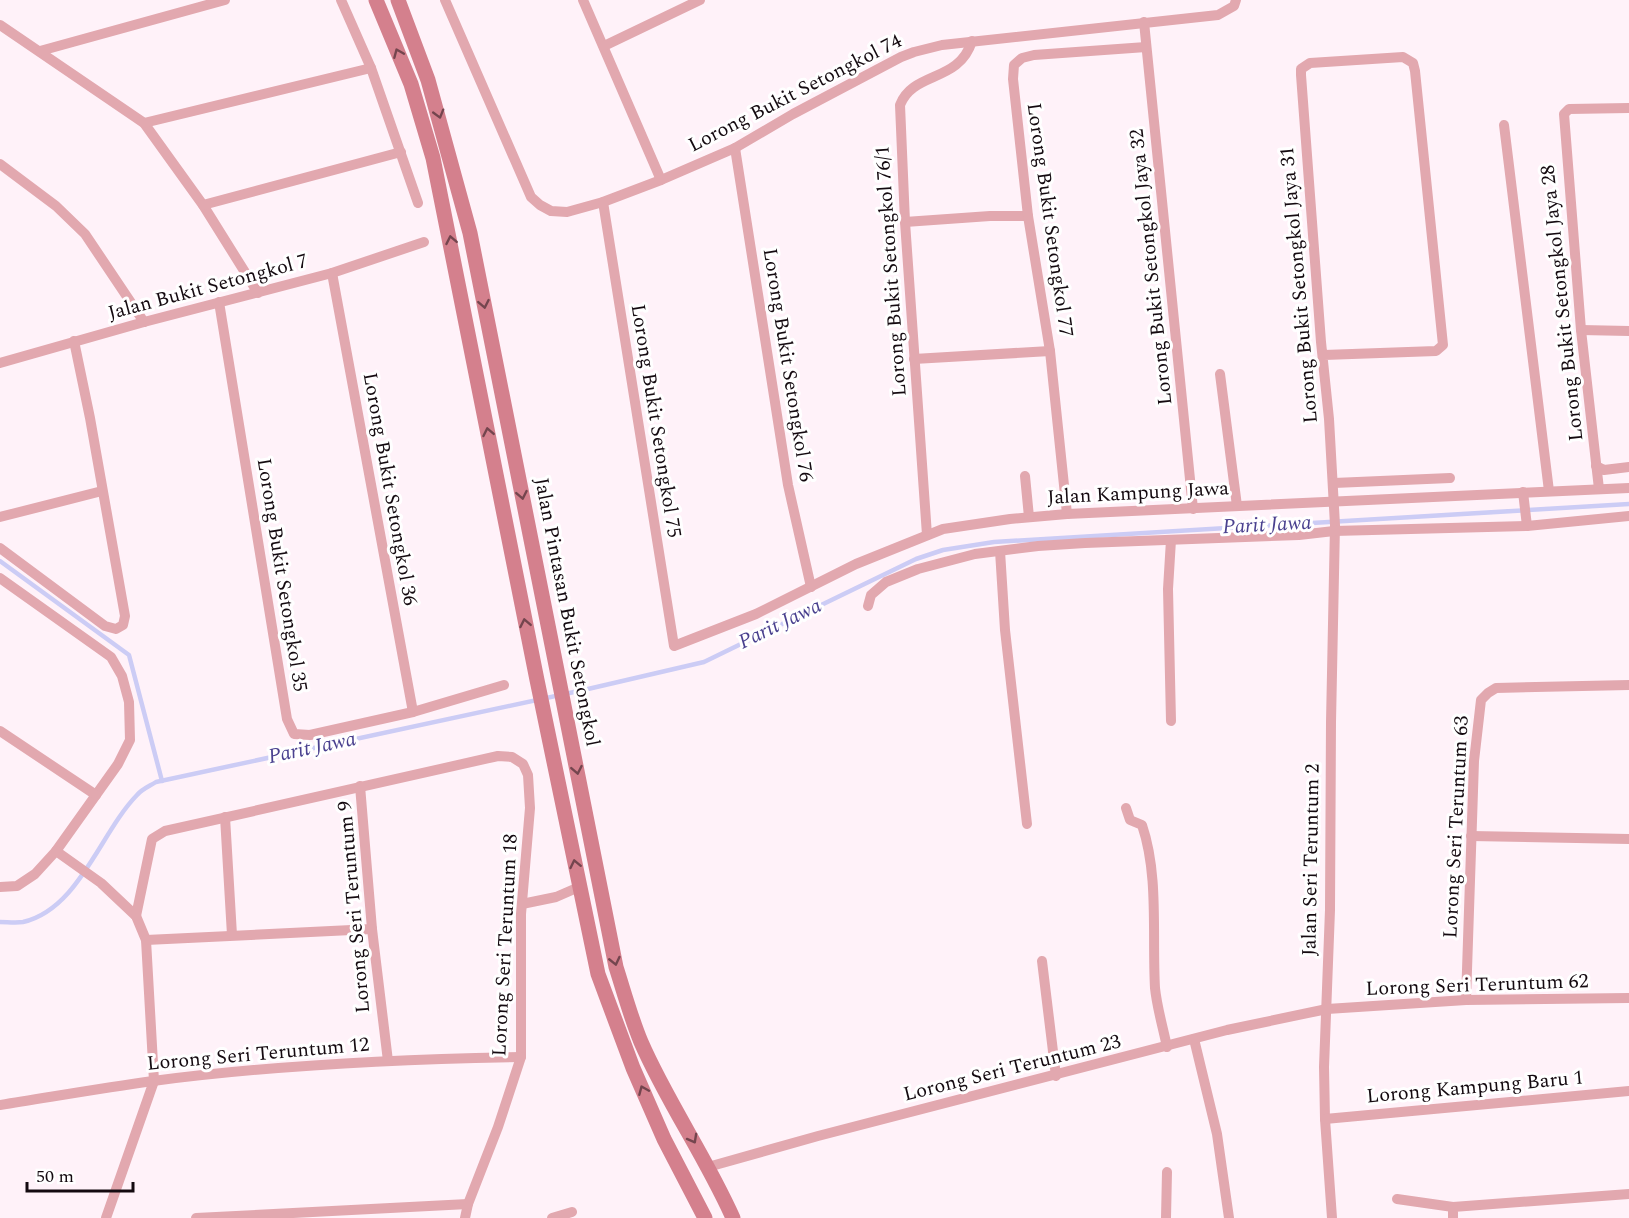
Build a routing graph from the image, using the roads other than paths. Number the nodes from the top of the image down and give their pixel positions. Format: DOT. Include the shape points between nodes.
graph roads {
  1 [pos="225,0"];
  2 [pos="341,0"];
  3 [pos="376,0"];
  4 [pos="398,0"];
  5 [pos="445,0"];
  6 [pos="583,0"];
  7 [pos="700,0"];
  8 [pos="1236,0"];
  9 [pos="1144,22"];
  10 [pos="0,25"];
  11 [pos="972,41"];
  12 [pos="604,46"];
  13 [pos="1146,47"];
  14 [pos="40,51"];
  15 [pos="371,68"];
  16 [pos="1629,108"];
  17 [pos="144,123"];
  18 [pos="1504,125"];
  19 [pos="735,148"];
  20 [pos="401,152"];
  21 [pos="0,164"];
  22 [pos="662,180"];
  23 [pos="603,202"];
  24 [pos="418,203"];
  25 [pos="203,206"];
  26 [pos="1028,216"];
  27 [pos="905,222"];
  28 [pos="424,242"];
  29 [pos="332,273"];
  30 [pos="258,293"];
  31 [pos="219,302"];
  32 [pos="144,322"];
  33 [pos="1581,330"];
  34 [pos="1629,331"];
  35 [pos="74,341"];
  36 [pos="1050,351"];
  37 [pos="1324,355"];
  38 [pos="914,359"];
  39 [pos="0,363"];
  40 [pos="1220,374"];
  41 [pos="1596,465"];
  42 [pos="1629,467"];
  43 [pos="1025,476"];
  44 [pos="1450,478"];
  45 [pos="1334,483"];
  46 [pos="1629,488"];
  47 [pos="1599,489"];
  48 [pos="102,491"];
  49 [pos="1549,491"];
  50 [pos="1524,498"];
  51 [pos="1237,506"];
  52 [pos="1334,506"];
  53 [pos="1193,509"];
  54 [pos="1067,514"];
  55 [pos="1629,516"];
  56 [pos="0,517"];
  57 [pos="1029,517"];
  58 [pos="1527,525"];
  59 [pos="1335,528"];
  60 [pos="927,535"];
  61 [pos="1171,540"];
  62 [pos="0,548"];
  63 [pos="1000,551"];
  64 [pos="0,578"];
  65 [pos="811,587"];
  66 [pos="868,606"];
  67 [pos="674,646"];
  68 [pos="504,685"];
  69 [pos="1629,685"];
  70 [pos="412,712"];
  71 [pos="1171,721"];
  72 [pos="0,731"];
  73 [pos="360,786"];
  74 [pos="96,795"];
  75 [pos="1126,808"];
  76 [pos="225,817"];
  77 [pos="1027,824"];
  78 [pos="1471,836"];
  79 [pos="1629,839"];
  80 [pos="56,852"];
  81 [pos="0,887"];
  82 [pos="579,887"];
  83 [pos="522,904"];
  84 [pos="136,916"];
  85 [pos="372,929"];
  86 [pos="232,935"];
  87 [pos="146,940"];
  88 [pos="1042,961"];
  89 [pos="1629,998"];
  90 [pos="1466,1000"];
  91 [pos="1327,1009"];
  92 [pos="1194,1039"];
  93 [pos="1167,1047"];
  94 [pos="521,1057"];
  95 [pos="388,1061"];
  96 [pos="1056,1076"];
  97 [pos="154,1081"];
  98 [pos="1629,1091"];
  99 [pos="0,1105"];
  100 [pos="1325,1119"];
  101 [pos="708,1167"];
  102 [pos="1167,1172"];
  103 [pos="1629,1194"];
  104 [pos="724,1199"];
  105 [pos="1397,1199"];
  106 [pos="468,1204"];
  107 [pos="572,1212"];
  108 [pos="1453,1212"];
  109 [pos="241,1217"];
  110 [pos="106,1218"];
  111 [pos="196,1218"];
  112 [pos="465,1218"];
  113 [pos="552,1218"];
  114 [pos="705,1218"];
  115 [pos="733,1218"];
  116 [pos="1166,1218"];
  117 [pos="1229,1218"];
  118 [pos="1332,1218"];
  1 -- 14 [label="street"];
  2 -- 15 [label="street"];
  82 -- 3 [label="main road, one-way" via="433,158 411,84"];
  4 -- 101 [label="main road, Jalan Pintasan Bukit Setongkol, one-way" via="428,80 470,233 616,967 640,1040"];
  5 -- 23 [label="street, Lorong Bukit Setongkol 74" via="531,197 551,211 567,212"];
  6 -- 12 [label="street"];
  7 -- 12 [label="street"];
  8 -- 9 [label="street, Lorong Bukit Setongkol 74" via="1234,6 1218,15"];
  9 -- 11 [label="street, Lorong Bukit Setongkol 74"];
  9 -- 13 [label="street, Lorong Bukit Setongkol Jaya 32"];
  10 -- 14 [label="street"];
  11 -- 19 [label="street, Lorong Bukit Setongkol 74" via="935,46 901,57"];
  11 -- 27 [label="street, Lorong Bukit Setongkol 76/1" via="962,61 903,96 900,105"];
  12 -- 22 [label="street"];
  13 -- 26 [label="street, Lorong Bukit Setongkol 77" via="1034,55 1014,65"];
  13 -- 53 [label="street, Lorong Bukit Setongkol Jaya 32"];
  14 -- 17 [label="street"];
  15 -- 17 [label="street"];
  15 -- 20 [label="street"];
  16 -- 33 [label="street, Lorong Bukit Setongkol Jaya 28" via="1569,109 1564,114"];
  17 -- 25 [label="street"];
  18 -- 49 [label="street"];
  19 -- 22 [label="street, Lorong Bukit Setongkol 74"];
  19 -- 65 [label="street, Lorong Bukit Setongkol 76" via="787,474"];
  20 -- 24 [label="street"];
  20 -- 25 [label="street"];
  21 -- 32 [label="street" via="56,206 85,234"];
  22 -- 23 [label="street, Lorong Bukit Setongkol 74"];
  23 -- 67 [label="street, Lorong Bukit Setongkol 75"];
  25 -- 30 [label="street"];
  26 -- 27 [label="street"];
  26 -- 36 [label="street, Lorong Bukit Setongkol 77"];
  27 -- 38 [label="street, Lorong Bukit Setongkol 76/1"];
  28 -- 29 [label="street, Jalan Bukit Setongkol 7"];
  29 -- 30 [label="street, Jalan Bukit Setongkol 7"];
  29 -- 70 [label="street, Lorong Bukit Setongkol 36"];
  30 -- 31 [label="street, Jalan Bukit Setongkol 7"];
  31 -- 32 [label="street, Jalan Bukit Setongkol 7"];
  31 -- 70 [label="street, Lorong Bukit Setongkol 35" via="287,719 294,734 310,735"];
  32 -- 35 [label="street, Jalan Bukit Setongkol 7"];
  33 -- 34 [label="street"];
  33 -- 41 [label="street, Lorong Bukit Setongkol Jaya 28"];
  35 -- 39 [label="street, Jalan Bukit Setongkol 7"];
  35 -- 48 [label="street"];
  36 -- 38 [label="street"];
  36 -- 54 [label="street, Lorong Bukit Setongkol 77"];
  37 -- 37 [label="street, Lorong Bukit Setongkol Jaya 31" via="1300,83 1302,69 1310,63 1407,58 1415,68 1443,345 1436,351"];
  37 -- 45 [label="street, Lorong Bukit Setongkol Jaya 31"];
  38 -- 60 [label="street, Lorong Bukit Setongkol 76/1"];
  40 -- 51 [label="street"];
  41 -- 42 [label="street" via="1604,470"];
  41 -- 47 [label="street, Lorong Bukit Setongkol Jaya 28"];
  43 -- 57 [label="street"];
  44 -- 45 [label="street"];
  45 -- 52 [label="street, Lorong Bukit Setongkol Jaya 31"];
  46 -- 47 [label="street, Jalan Kampung Jawa"];
  47 -- 49 [label="street, Jalan Kampung Jawa"];
  48 -- 56 [label="street"];
  48 -- 62 [label="street" via="125,616 123,625 116,629 105,626"];
  49 -- 50 [label="street, Jalan Kampung Jawa"];
  50 -- 52 [label="street, Jalan Kampung Jawa"];
  50 -- 58 [label="street"];
  51 -- 52 [label="street, Jalan Kampung Jawa"];
  51 -- 53 [label="street, Jalan Kampung Jawa"];
  52 -- 59 [label="street, Jalan Seri Teruntum 2"];
  53 -- 54 [label="street, Jalan Kampung Jawa"];
  54 -- 57 [label="street, Jalan Kampung Jawa"];
  55 -- 58 [label="street"];
  57 -- 60 [label="street, Jalan Kampung Jawa" via="943,529"];
  58 -- 59 [label="street"];
  59 -- 61 [label="street"];
  59 -- 91 [label="street, Jalan Seri Teruntum 2"];
  60 -- 65 [label="street, Jalan Kampung Jawa"];
  61 -- 63 [label="street"];
  61 -- 71 [label="street"];
  63 -- 66 [label="street" via="956,558 895,578 871,595"];
  63 -- 77 [label="street"];
  64 -- 74 [label="street" via="111,657 122,676 129,702 130,740"];
  65 -- 67 [label="street, Jalan Kampung Jawa" via="756,615"];
  68 -- 70 [label="street"];
  69 -- 78 [label="street, Lorong Seri Teruntum 63" via="1496,688 1488,693 1481,700"];
  72 -- 74 [label="street"];
  73 -- 76 [label="street"];
  73 -- 83 [label="street, Lorong Seri Teruntum 18" via="498,756 512,757 523,765 528,775 530,808"];
  73 -- 85 [label="street, Lorong Seri Teruntum 9"];
  74 -- 80 [label="street"];
  75 -- 93 [label="street" via="1130,820 1142,825 1147,844 1154,912 1155,990"];
  76 -- 84 [label="street" via="165,831 152,839"];
  76 -- 86 [label="street"];
  78 -- 79 [label="street"];
  78 -- 90 [label="street, Lorong Seri Teruntum 63"];
  80 -- 81 [label="street" via="17,886"];
  80 -- 84 [label="street" via="101,883"];
  82 -- 83 [label="street" via="556,897"];
  114 -- 82 [label="main road, one-way" via="633,1068 598,974"];
  83 -- 94 [label="street, Lorong Seri Teruntum 18"];
  84 -- 87 [label="street"];
  85 -- 86 [label="street"];
  85 -- 95 [label="street, Lorong Seri Teruntum 9"];
  86 -- 87 [label="street"];
  87 -- 97 [label="street"];
  88 -- 96 [label="street"];
  89 -- 90 [label="street, Lorong Seri Teruntum 62"];
  90 -- 91 [label="street, Lorong Seri Teruntum 62"];
  91 -- 92 [label="street, Lorong Seri Teruntum 23"];
  91 -- 100 [label="street, Jalan Seri Teruntum 2"];
  92 -- 93 [label="street, Lorong Seri Teruntum 23"];
  92 -- 117 [label="street" via="1217,1134"];
  93 -- 96 [label="street, Lorong Seri Teruntum 23"];
  94 -- 95 [label="street, Lorong Seri Teruntum 12"];
  94 -- 106 [label="street, Lorong Seri Teruntum 18"];
  95 -- 97 [label="street, Lorong Seri Teruntum 12"];
  96 -- 101 [label="street, Lorong Seri Teruntum 23"];
  97 -- 99 [label="street, Lorong Seri Teruntum 12"];
  97 -- 110 [label="street"];
  98 -- 100 [label="street, Lorong Kampung Baru 1"];
  100 -- 118 [label="street, Jalan Seri Teruntum 2"];
  101 -- 104 [label="main road, Jalan Pintasan Bukit Setongkol"];
  102 -- 116 [label="street"];
  103 -- 108 [label="street"];
  104 -- 114 [label="main road" via="712,1204"];
  104 -- 115 [label="main road, Jalan Pintasan Bukit Setongkol"];
  105 -- 108 [label="street"];
  106 -- 109 [label="street"];
  106 -- 112 [label="street, Lorong Seri Teruntum 18"];
  107 -- 113 [label="street"];
  109 -- 111 [label="street"];
}
